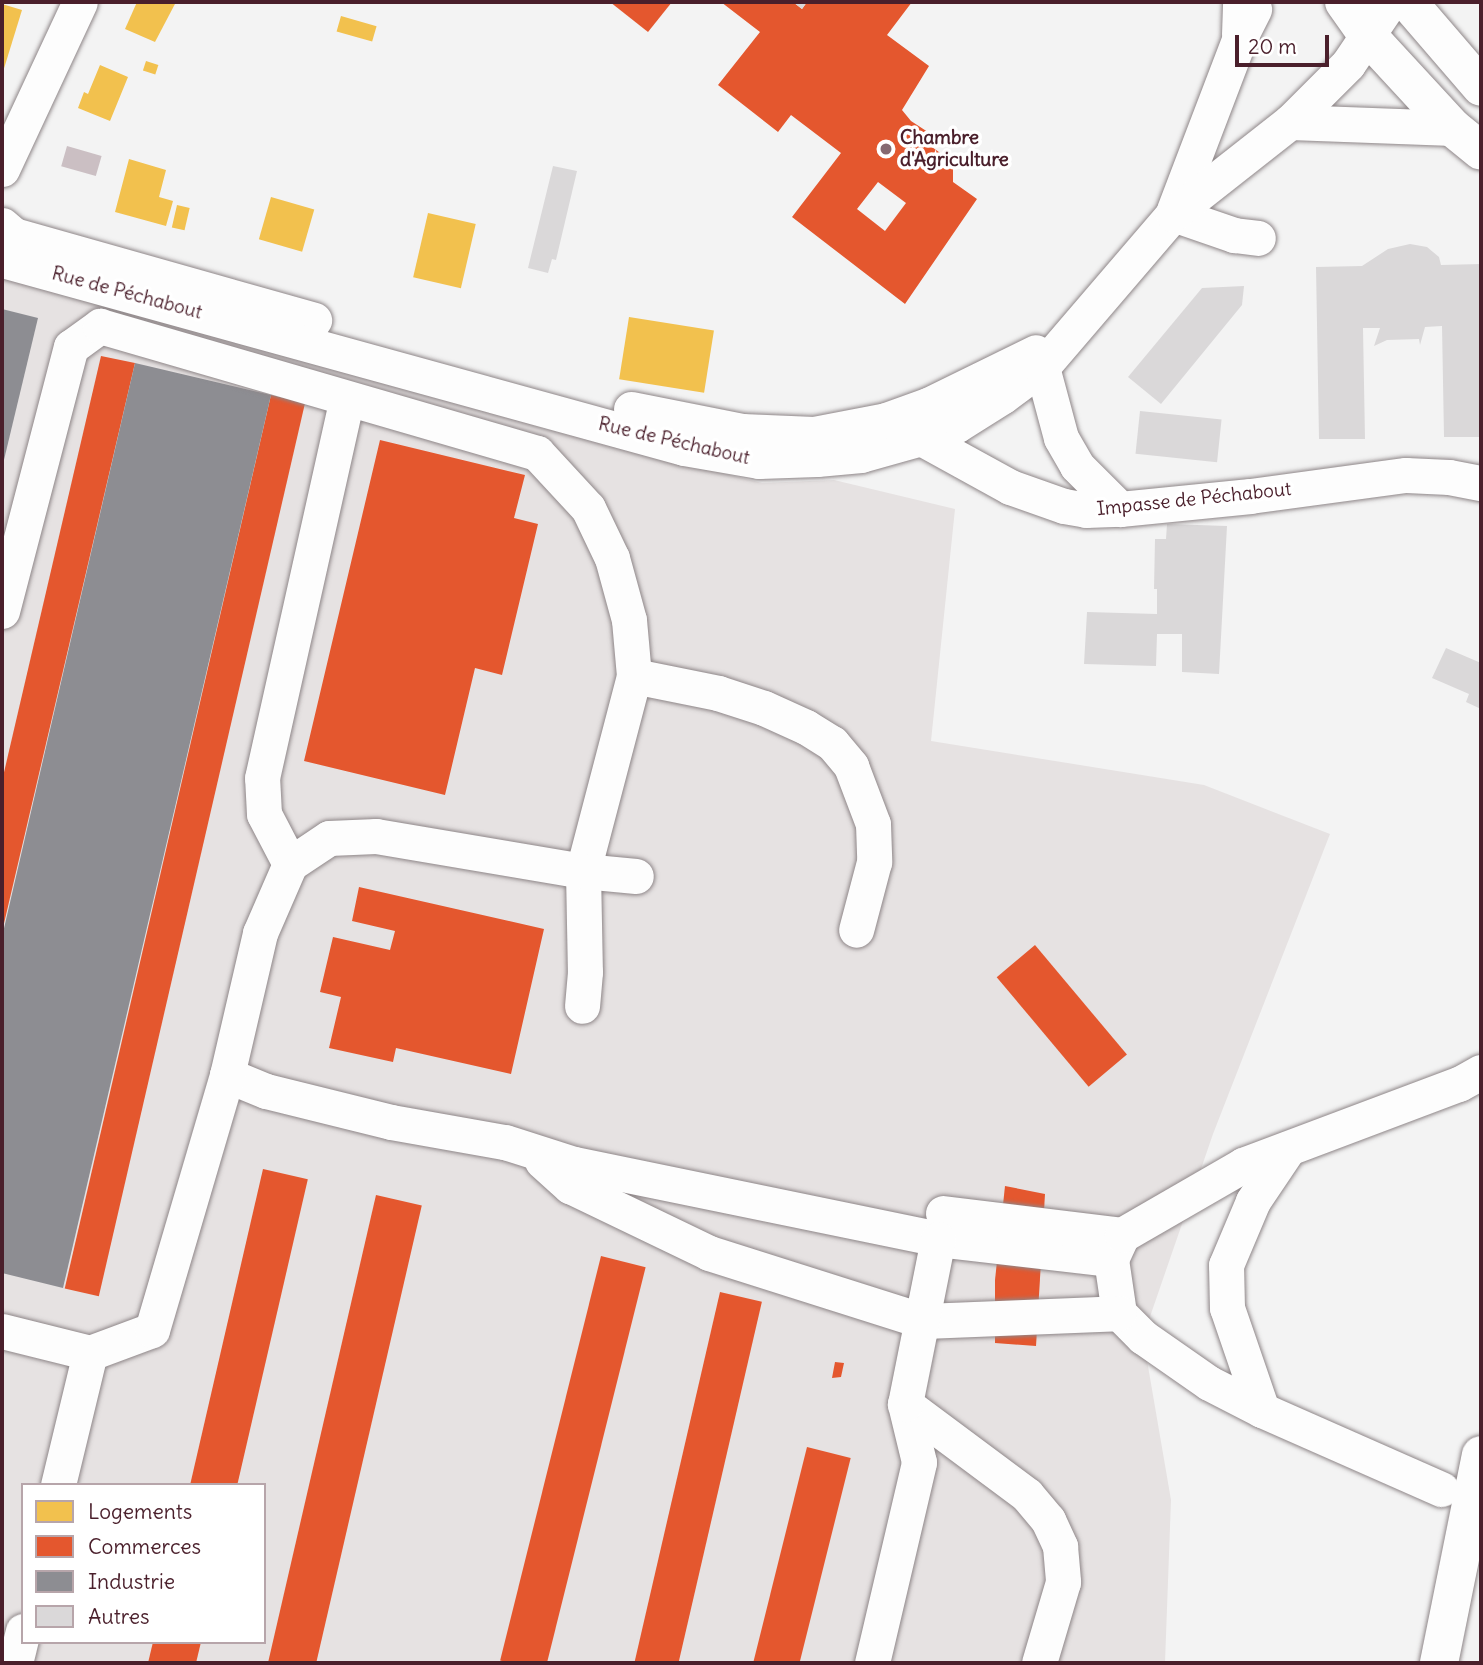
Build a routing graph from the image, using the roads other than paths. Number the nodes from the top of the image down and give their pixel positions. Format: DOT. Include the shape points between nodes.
graph roads {
  1 [pos="80,2"];
  2 [pos="1258,2"];
  3 [pos="1344,2"];
  4 [pos="1390,2"];
  5 [pos="1408,2"];
  6 [pos="1242,19"];
  7 [pos="1368,36"];
  8 [pos="1481,87"];
  9 [pos="1290,122"];
  10 [pos="1467,139"];
  11 [pos="2,169"];
  12 [pos="1173,214"];
  13 [pos="2,225"];
  14 [pos="1258,238"];
  15 [pos="2,260"];
  16 [pos="1070,335"];
  17 [pos="1042,367"];
  18 [pos="348,398"];
  19 [pos="921,438"];
  20 [pos="1481,483"];
  21 [pos="1120,509"];
  22 [pos="2,611"];
  23 [pos="634,676"];
  24 [pos="290,864"];
  25 [pos="583,872"];
  26 [pos="636,876"];
  27 [pos="856,930"];
  28 [pos="582,1006"];
  29 [pos="227,1075"];
  30 [pos="1474,1083"];
  31 [pos="1288,1149"];
  32 [pos="531,1151"];
  33 [pos="940,1226"];
  34 [pos="1116,1247"];
  35 [pos="1119,1313"];
  36 [pos="923,1321"];
  37 [pos="2,1331"];
  38 [pos="90,1353"];
  39 [pos="905,1404"];
  40 [pos="1262,1410"];
  41 [pos="1481,1455"];
  42 [pos="58,1483"];
  43 [pos="1441,1489"];
  44 [pos="21,1639"];
  45 [pos="15,1663"];
  46 [pos="872,1663"];
  47 [pos="1039,1663"];
  48 [pos="1439,1663"];
  1 -- 11 [label="street"];
  2 -- 6 [label="street"];
  3 -- 7 [label="main road"];
  4 -- 7 [label="street, Rue de Péchabout"];
  5 -- 8 [label="main road"];
  6 -- 12 [label="street"];
  7 -- 9 [label="street, Rue de Péchabout" via="1331,83"];
  7 -- 10 [label="main road"];
  9 -- 10 [label="street"];
  9 -- 12 [label="street, Rue de Péchabout"];
  12 -- 14 [label="street" via="1234,235"];
  12 -- 16 [label="street, Rue de Péchabout"];
  13 -- 16 [label="street" via="13,235 492,369 575,397 742,431 814,434 886,421"];
  15 -- 19 [label="street, Rue de Péchabout" via="684,448 758,461 861,455"];
  16 -- 17 [label="street, Rue de Péchabout"];
  17 -- 19 [label="street, Rue de Péchabout" via="957,425"];
  17 -- 21 [label="street" via="1061,438 1077,467"];
  18 -- 22 [label="street" via="100,326 71,347"];
  18 -- 23 [label="street" via="537,453 587,508 612,558 629,620"];
  18 -- 24 [label="street" via="262,778 264,814"];
  19 -- 21 [label="street, Impasse de Péchabout" via="1010,487 1064,506"];
  20 -- 21 [label="street, Impasse de Péchabout" via="1406,475"];
  23 -- 25 [label="street"];
  23 -- 27 [label="street" via="718,693 764,708 832,743 851,766 873,824 874,862"];
  24 -- 25 [label="street" via="329,838 376,836"];
  24 -- 29 [label="street" via="260,933"];
  25 -- 26 [label="street"];
  25 -- 28 [label="street"];
  29 -- 32 [label="street" via="266,1091"];
  29 -- 38 [label="street" via="152,1331"];
  30 -- 31 [label="street"];
  31 -- 34 [label="street" via="1244,1166"];
  31 -- 40 [label="street" via="1253,1201 1226,1265 1227,1308"];
  32 -- 33 [label="street" via="574,1164"];
  32 -- 36 [label="street" via="570,1185 709,1253"];
  33 -- 34 [label="street"];
  33 -- 36 [label="street"];
  34 -- 35 [label="street"];
  35 -- 36 [label="street"];
  35 -- 40 [label="street" via="1143,1337 1209,1383"];
  36 -- 39 [label="street"];
  37 -- 38 [label="street"];
  38 -- 42 [label="street"];
  39 -- 46 [label="street" via="919,1462"];
  39 -- 47 [label="street" via="1027,1495 1048,1520 1060,1546 1063,1582"];
  40 -- 43 [label="street"];
  41 -- 48 [label="main road"];
  44 -- 45 [label="street"];
}
